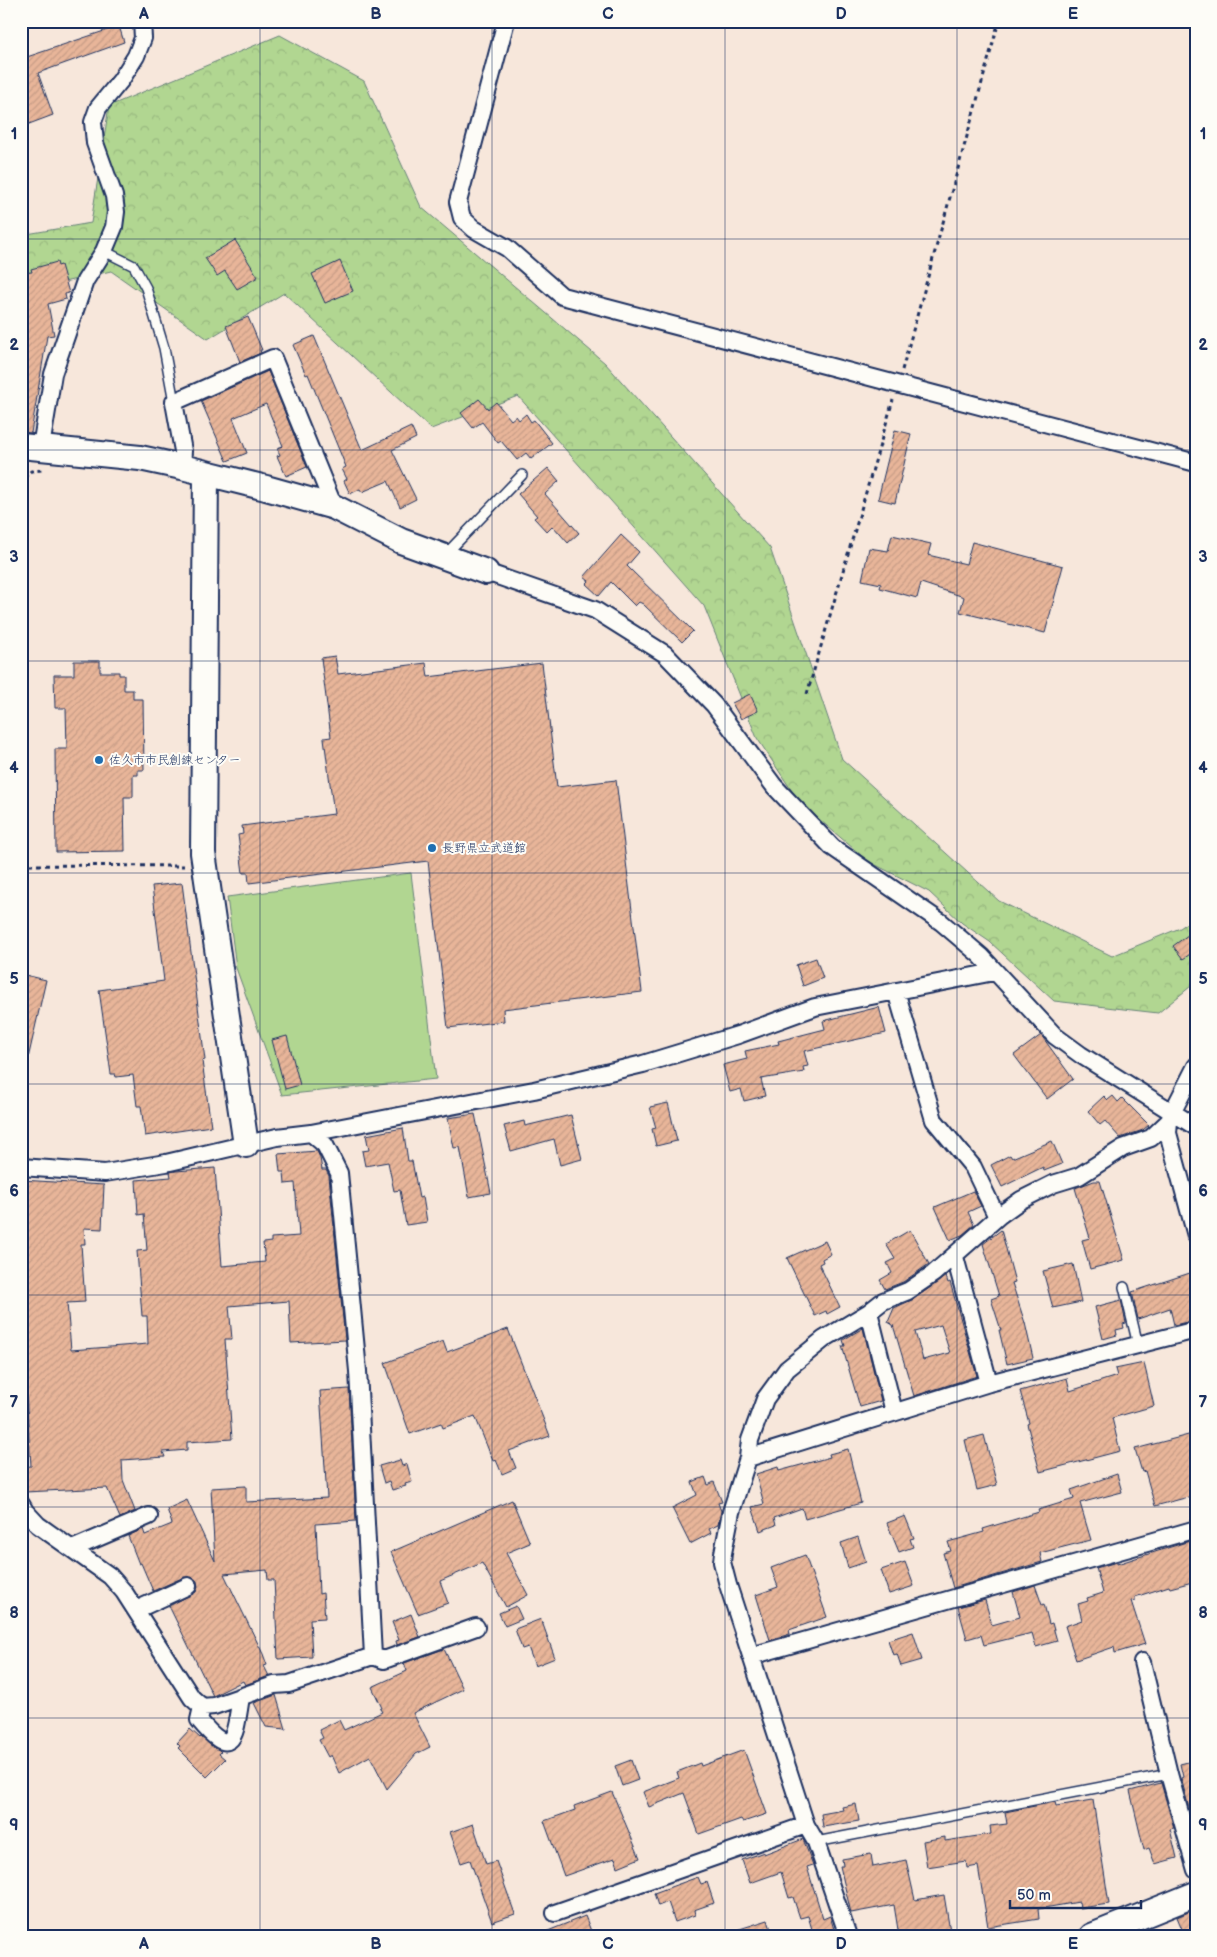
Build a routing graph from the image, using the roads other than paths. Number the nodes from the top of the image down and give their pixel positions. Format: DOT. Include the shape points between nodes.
graph roads {
  1 [pos="142,21"];
  2 [pos="506,21"];
  3 [pos="104,251"];
  4 [pos="174,402"];
  5 [pos="31,447"];
  6 [pos="1196,463"];
  7 [pos="182,467"];
  8 [pos="206,473"];
  9 [pos="522,475"];
  10 [pos="334,507"];
  11 [pos="444,556"];
  12 [pos="486,572"];
  13 [pos="994,972"];
  14 [pos="896,991"];
  15 [pos="1196,1066"];
  16 [pos="1171,1117"];
  17 [pos="1196,1127"];
  18 [pos="311,1133"];
  19 [pos="246,1145"];
  20 [pos="21,1167"];
  21 [pos="998,1217"];
  22 [pos="1196,1236"];
  23 [pos="955,1257"];
  24 [pos="1124,1287"];
  25 [pos="869,1312"];
  26 [pos="1196,1330"];
  27 [pos="1138,1345"];
  28 [pos="989,1383"];
  29 [pos="894,1412"];
  30 [pos="748,1458"];
  31 [pos="21,1504"];
  32 [pos="149,1516"];
  33 [pos="1196,1528"];
  34 [pos="72,1549"];
  35 [pos="188,1586"];
  36 [pos="136,1610"];
  37 [pos="476,1627"];
  38 [pos="372,1656"];
  39 [pos="751,1656"];
  40 [pos="1142,1662"];
  41 [pos="241,1697"];
  42 [pos="202,1707"];
  43 [pos="1170,1774"];
  44 [pos="806,1824"];
  45 [pos="816,1842"];
  46 [pos="1196,1870"];
  47 [pos="1196,1894"];
  48 [pos="554,1912"];
  49 [pos="848,1936"];
  50 [pos="1092,1936"];
  1 -- 3 [label="street" via="143,38 136,56 98,108 93,122 95,143 114,196 116,212"];
  2 -- 6 [label="street" via="458,202 462,218 474,229 507,248 562,296"];
  3 -- 4 [label="lane" via="134,266 146,288 164,348"];
  3 -- 5 [label="street" via="85,281 52,374"];
  4 -- 7 [label="street" via="183,451"];
  4 -- 10 [label="street" via="273,358"];
  5 -- 7 [label="street" via="140,458"];
  7 -- 8 [label="street"];
  8 -- 10 [label="street"];
  8 -- 19 [label="street" via="203,853"];
  9 -- 11 [label="lane"];
  10 -- 11 [label="street" via="401,541"];
  11 -- 12 [label="street"];
  12 -- 13 [label="street" via="595,610 665,654 714,705 774,786 832,847 941,922 981,956"];
  13 -- 14 [label="street"];
  13 -- 16 [label="street" via="1055,1036"];
  14 -- 18 [label="street" via="815,1007 643,1064 534,1090"];
  14 -- 21 [label="street" via="934,1120 973,1167"];
  15 -- 16 [label="street"];
  16 -- 17 [label="street"];
  16 -- 21 [label="street" via="1151,1138 1123,1148 1079,1176 1052,1184 1021,1200"];
  16 -- 22 [label="street" via="1168,1133"];
  18 -- 19 [label="street"];
  18 -- 38 [label="street" via="325,1145 339,1173 358,1370"];
  19 -- 20 [label="street" via="105,1173"];
  21 -- 23 [label="street"];
  23 -- 25 [label="street" via="920,1284 883,1301"];
  23 -- 28 [label="street"];
  24 -- 27 [label="lane"];
  25 -- 29 [label="street"];
  25 -- 30 [label="street" via="824,1339 779,1379 758,1414"];
  26 -- 27 [label="street"];
  27 -- 28 [label="street"];
  28 -- 29 [label="street"];
  29 -- 30 [label="street"];
  30 -- 39 [label="street" via="731,1512 722,1562"];
  31 -- 34 [label="street" via="38,1525"];
  32 -- 34 [label="street"];
  33 -- 39 [label="street"];
  34 -- 36 [label="street" via="110,1576"];
  35 -- 36 [label="street"];
  36 -- 42 [label="street" via="192,1698"];
  37 -- 38 [label="street" via="384,1660"];
  38 -- 41 [label="street"];
  39 -- 44 [label="street"];
  40 -- 43 [label="street"];
  41 -- 42 [label="street"];
  41 -- 42 [label="street" via="235,1733 226,1741 210,1734 198,1720"];
  43 -- 45 [label="lane"];
  43 -- 46 [label="street"];
  44 -- 45 [label="street"];
  44 -- 48 [label="street"];
  45 -- 49 [label="street"];
  47 -- 50 [label="street"];
}
